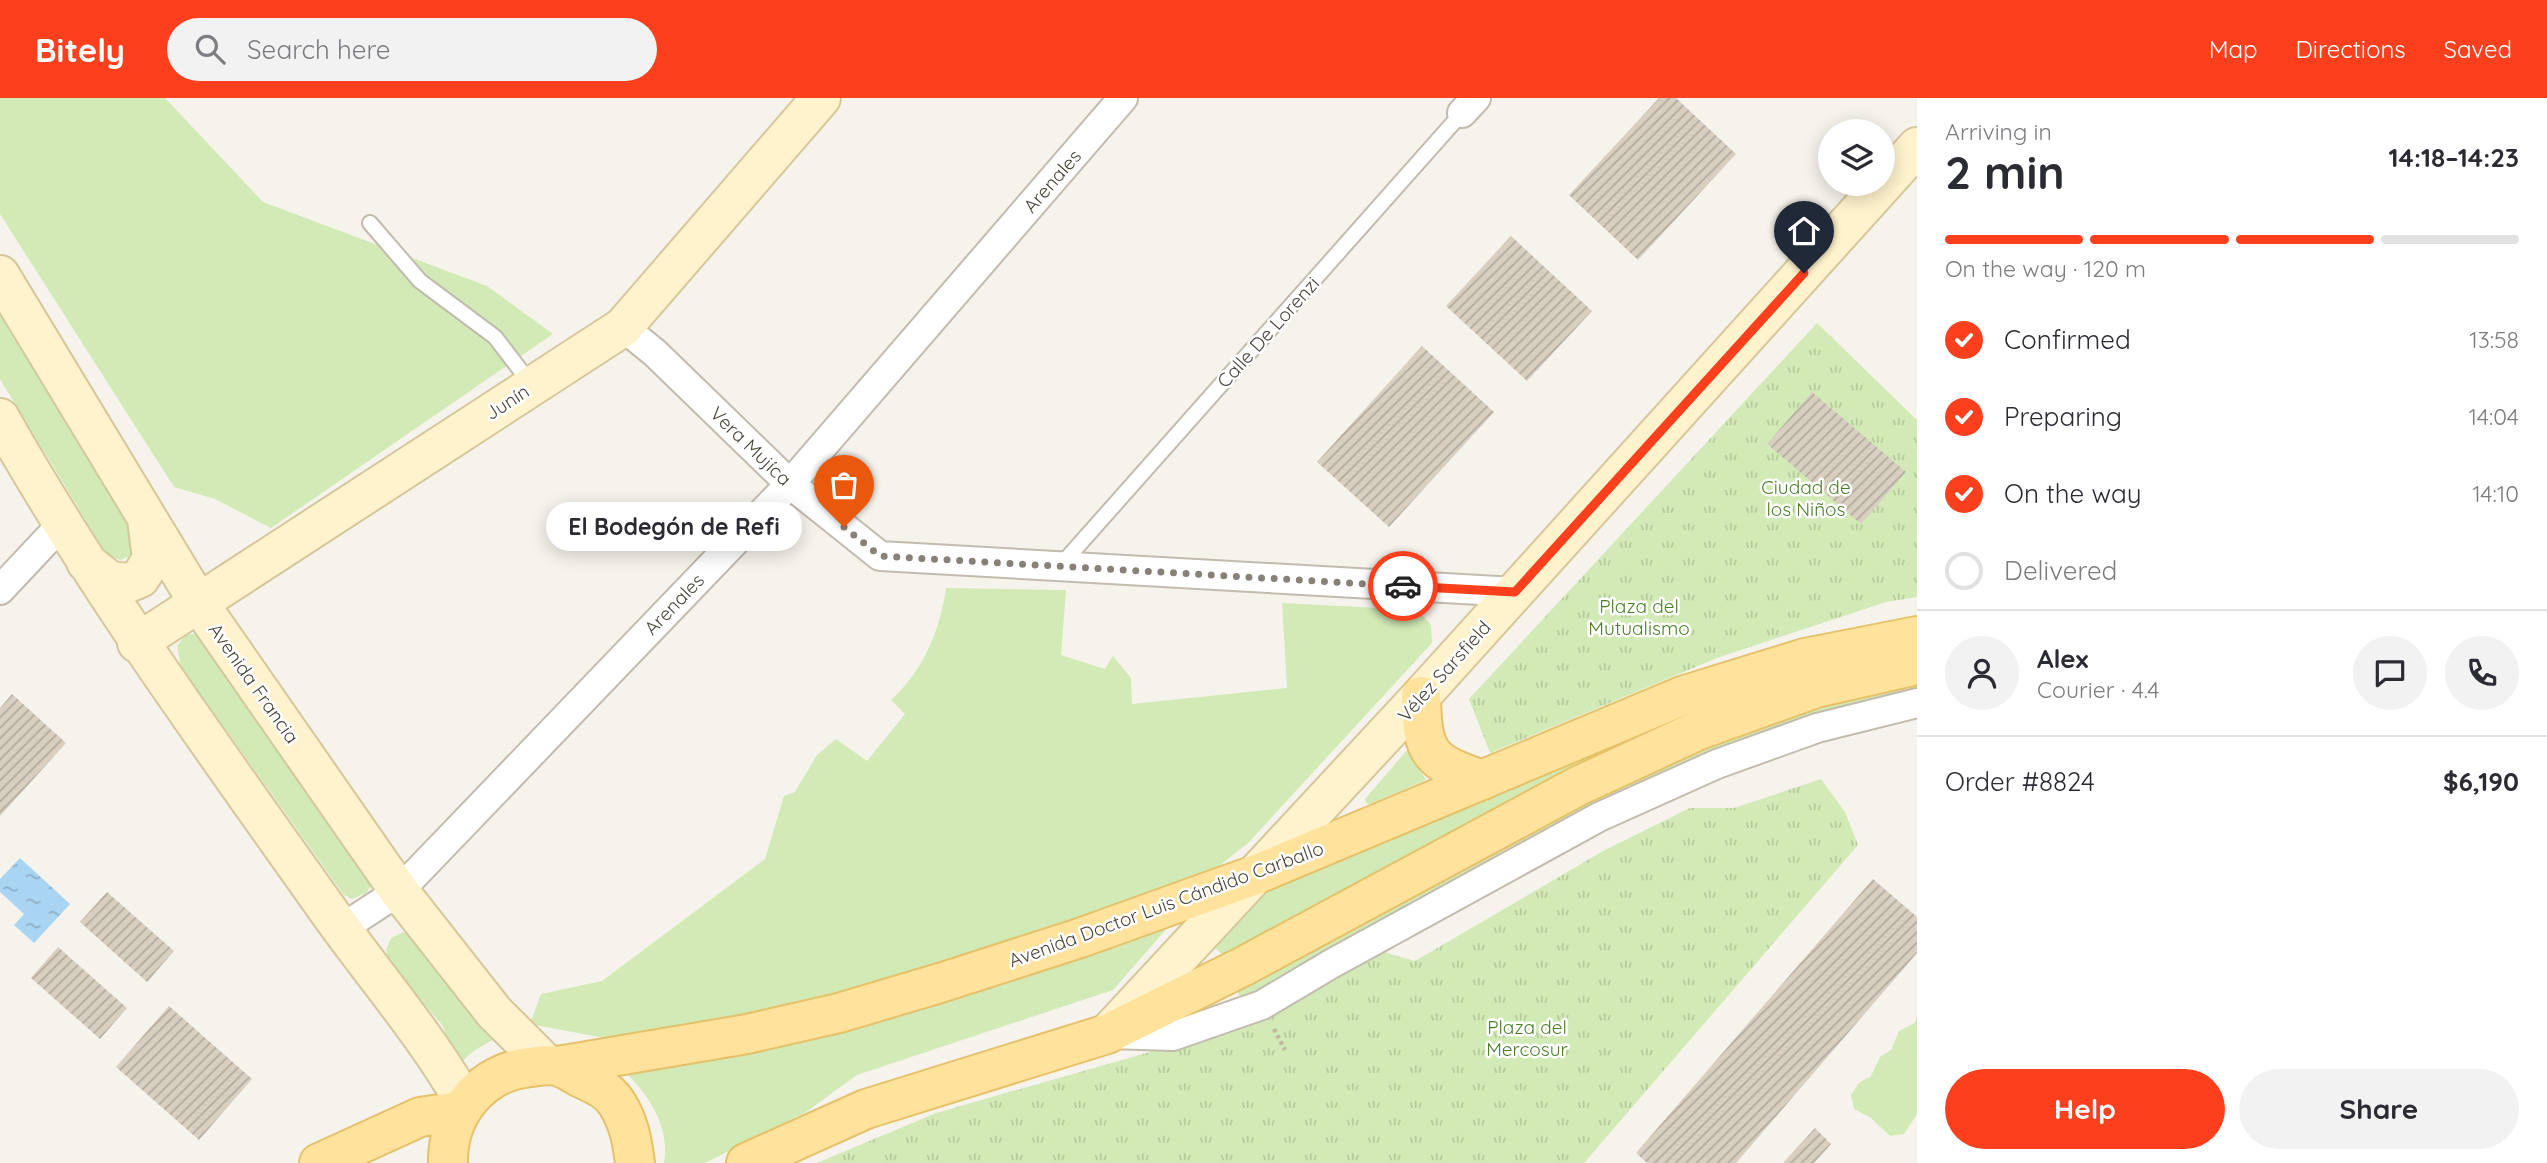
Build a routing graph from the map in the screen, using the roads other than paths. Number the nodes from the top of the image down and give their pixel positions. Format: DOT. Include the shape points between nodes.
graph roads {
  1 [pos="821,98"];
  2 [pos="1124,98"];
  3 [pos="1469,106"];
  4 [pos="1917,147"];
  5 [pos="370,223"];
  6 [pos="0,275"];
  7 [pos="623,327"];
  8 [pos="532,385"];
  9 [pos="0,418"];
  10 [pos="790,484"];
  11 [pos="147,518"];
  12 [pos="62,524"];
  13 [pos="85,561"];
  14 [pos="1060,566"];
  15 [pos="0,590"];
  16 [pos="1515,592"];
  17 [pos="198,602"];
  18 [pos="1917,636"];
  19 [pos="137,643"];
  20 [pos="1917,665"];
  21 [pos="1421,696"];
  22 [pos="1917,703"];
  23 [pos="1483,780"];
  24 [pos="1255,876"];
  25 [pos="399,891"];
  26 [pos="341,929"];
  27 [pos="1107,1034"];
  28 [pos="552,1065"];
  29 [pos="463,1107"];
  30 [pos="318,1163"];
  31 [pos="448,1163"];
  32 [pos="635,1163"];
  33 [pos="746,1163"];
  1 -- 7 [label="main road, Junín"];
  2 -- 10 [label="street, Arenales"];
  3 -- 14 [label="lane, Calle De Lorenzi"];
  4 -- 16 [label="main road, Vélez Sarsfield"];
  5 -- 8 [label="lane" via="420,281 495,338"];
  6 -- 11 [label="main road, Avenida Francia"];
  7 -- 8 [label="main road, Junín"];
  7 -- 10 [label="street, Vera Mujíca"];
  8 -- 17 [label="main road, Junín"];
  9 -- 12 [label="main road"];
  10 -- 14 [label="street, Vera Mujíca" via="880,556"];
  10 -- 25 [label="street, Arenales"];
  11 -- 13 [label="main road" via="152,559 140,578 128,583 110,581"];
  11 -- 17 [label="main road, Avenida Francia"];
  12 -- 13 [label="main road"];
  12 -- 15 [label="street"];
  13 -- 19 [label="main road"];
  14 -- 16 [label="street, Vera Mujíca"];
  16 -- 21 [label="main road, Vélez Sarsfield"];
  17 -- 19 [label="main road, Junín"];
  17 -- 25 [label="main road, Avenida Francia"];
  18 -- 23 [label="main road, Avenida Doctor Luis Cándido Carballo" via="1805,658 1682,696"];
  19 -- 26 [label="main road"];
  20 -- 27 [label="main road" via="1816,688 1699,730 1578,786"];
  21 -- 23 [label="main road" via="1422,730 1430,752 1447,768"];
  21 -- 24 [label="main road, Vélez Sarsfield"];
  22 -- 27 [label="street" via="1817,728 1717,764 1599,817 1262,1005 1173,1035"];
  23 -- 24 [label="main road, Avenida Doctor Luis Cándido Carballo"];
  24 -- 27 [label="main road, Vélez Sarsfield"];
  24 -- 28 [label="main road, Avenida Doctor Luis Cándido Carballo" via="1080,938 839,1013 659,1051"];
  25 -- 26 [label="street, Arenales"];
  25 -- 28 [label="main road, Avenida Francia" via="494,1012"];
  26 -- 29 [label="main road" via="433,1048"];
  27 -- 33 [label="main road" via="866,1109"];
  28 -- 29 [label="main road, Avenida Doctor Luis Cándido Carballo" via="516,1068 488,1081"];
  28 -- 32 [label="main road" via="598,1086 615,1100 631,1130"];
  29 -- 30 [label="main road" via="419,1117"];
  29 -- 31 [label="main road" via="448,1143"];
}
